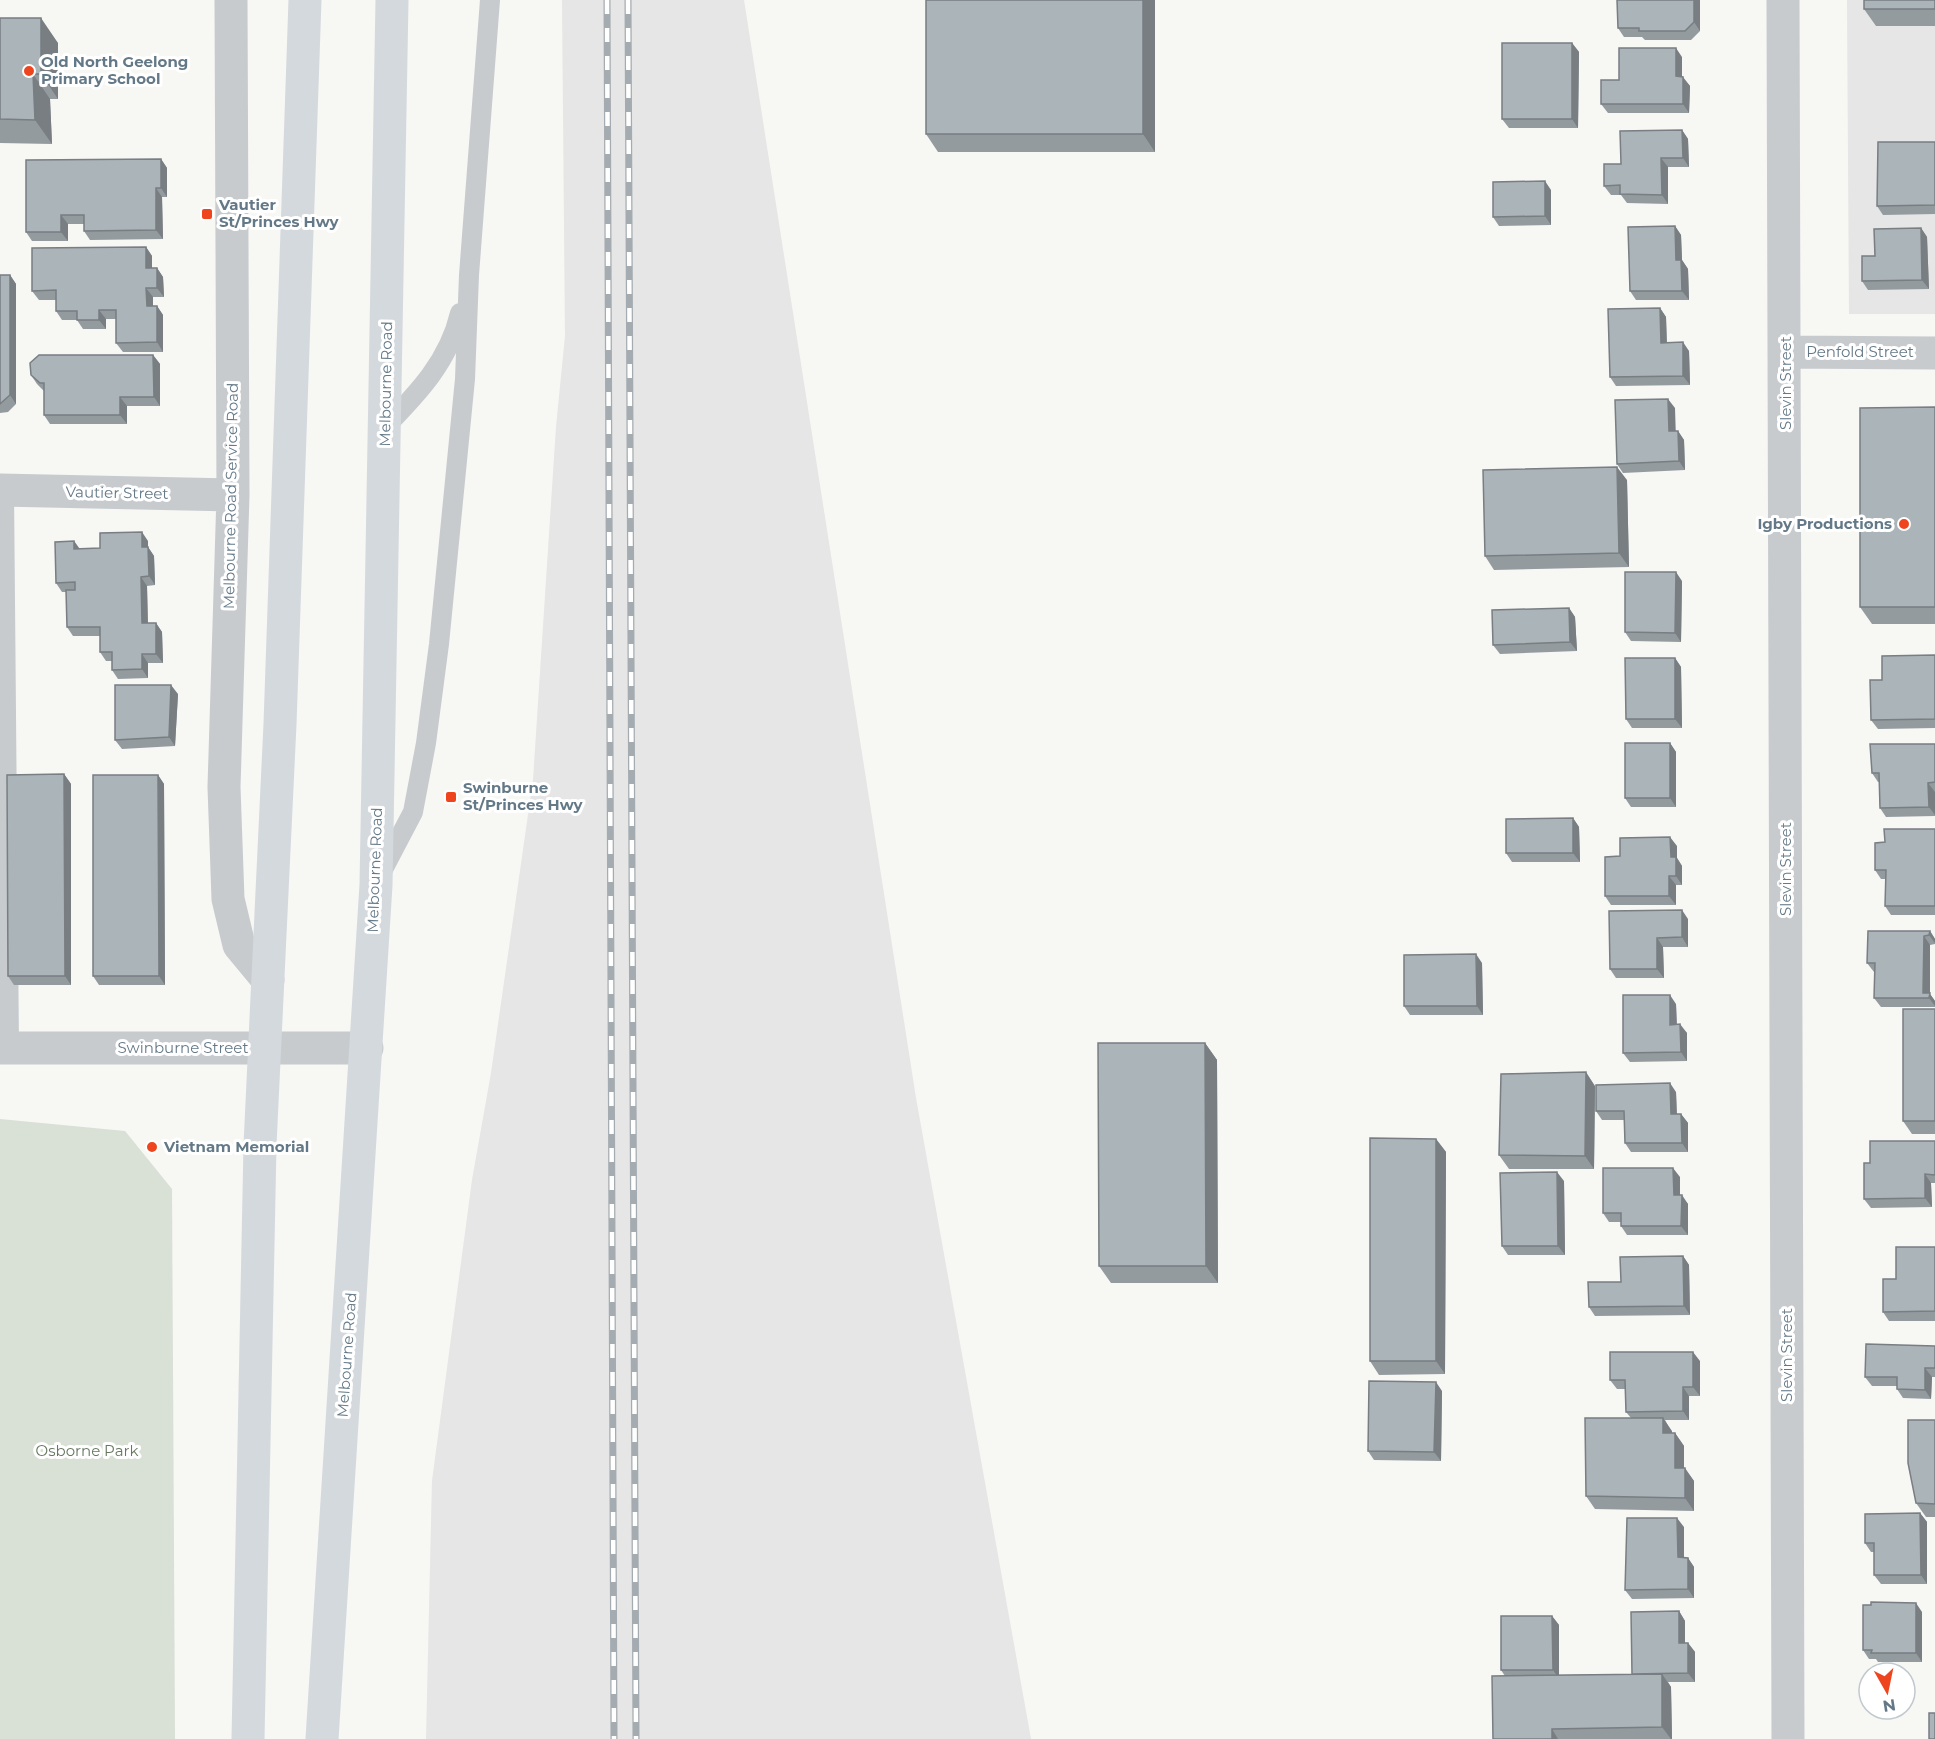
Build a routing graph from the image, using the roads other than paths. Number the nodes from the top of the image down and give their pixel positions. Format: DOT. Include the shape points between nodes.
graph roads {
  1 [pos="231,0"];
  2 [pos="305,0"];
  3 [pos="392,0"];
  4 [pos="490,0"];
  5 [pos="1783,0"];
  6 [pos="469,275"];
  7 [pos="1786,352"];
  8 [pos="1935,353"];
  9 [pos="385,427"];
  10 [pos="2,490"];
  11 [pos="233,495"];
  12 [pos="376,885"];
  13 [pos="268,980"];
  14 [pos="4,1048"];
  15 [pos="265,1048"];
  16 [pos="367,1048"];
  17 [pos="248,1739"];
  18 [pos="322,1739"];
  19 [pos="1788,1739"];
  1 -- 11 [label="street, Melbourne Road Service Road"];
  2 -- 13 [label="highway"];
  3 -- 9 [label="highway, Melbourne Road"];
  4 -- 6 [label="lane"];
  5 -- 7 [label="street, Slevin Street"];
  6 -- 9 [label="lane" via="445,357 420,391"];
  6 -- 12 [label="lane" via="453,529 426,743 413,812"];
  7 -- 8 [label="street, Penfold Street"];
  7 -- 19 [label="street, Slevin Street"];
  9 -- 12 [label="highway, Melbourne Road"];
  10 -- 11 [label="street, Vautier Street"];
  10 -- 14 [label="lane"];
  11 -- 13 [label="street, Melbourne Road Service Road" via="224,787 228,899 239,945"];
  12 -- 16 [label="highway, Melbourne Road"];
  13 -- 15 [label="highway"];
  14 -- 15 [label="street, Swinburne Street"];
  15 -- 16 [label="street, Swinburne Street"];
  15 -- 17 [label="highway"];
  16 -- 18 [label="highway, Melbourne Road"];
}
